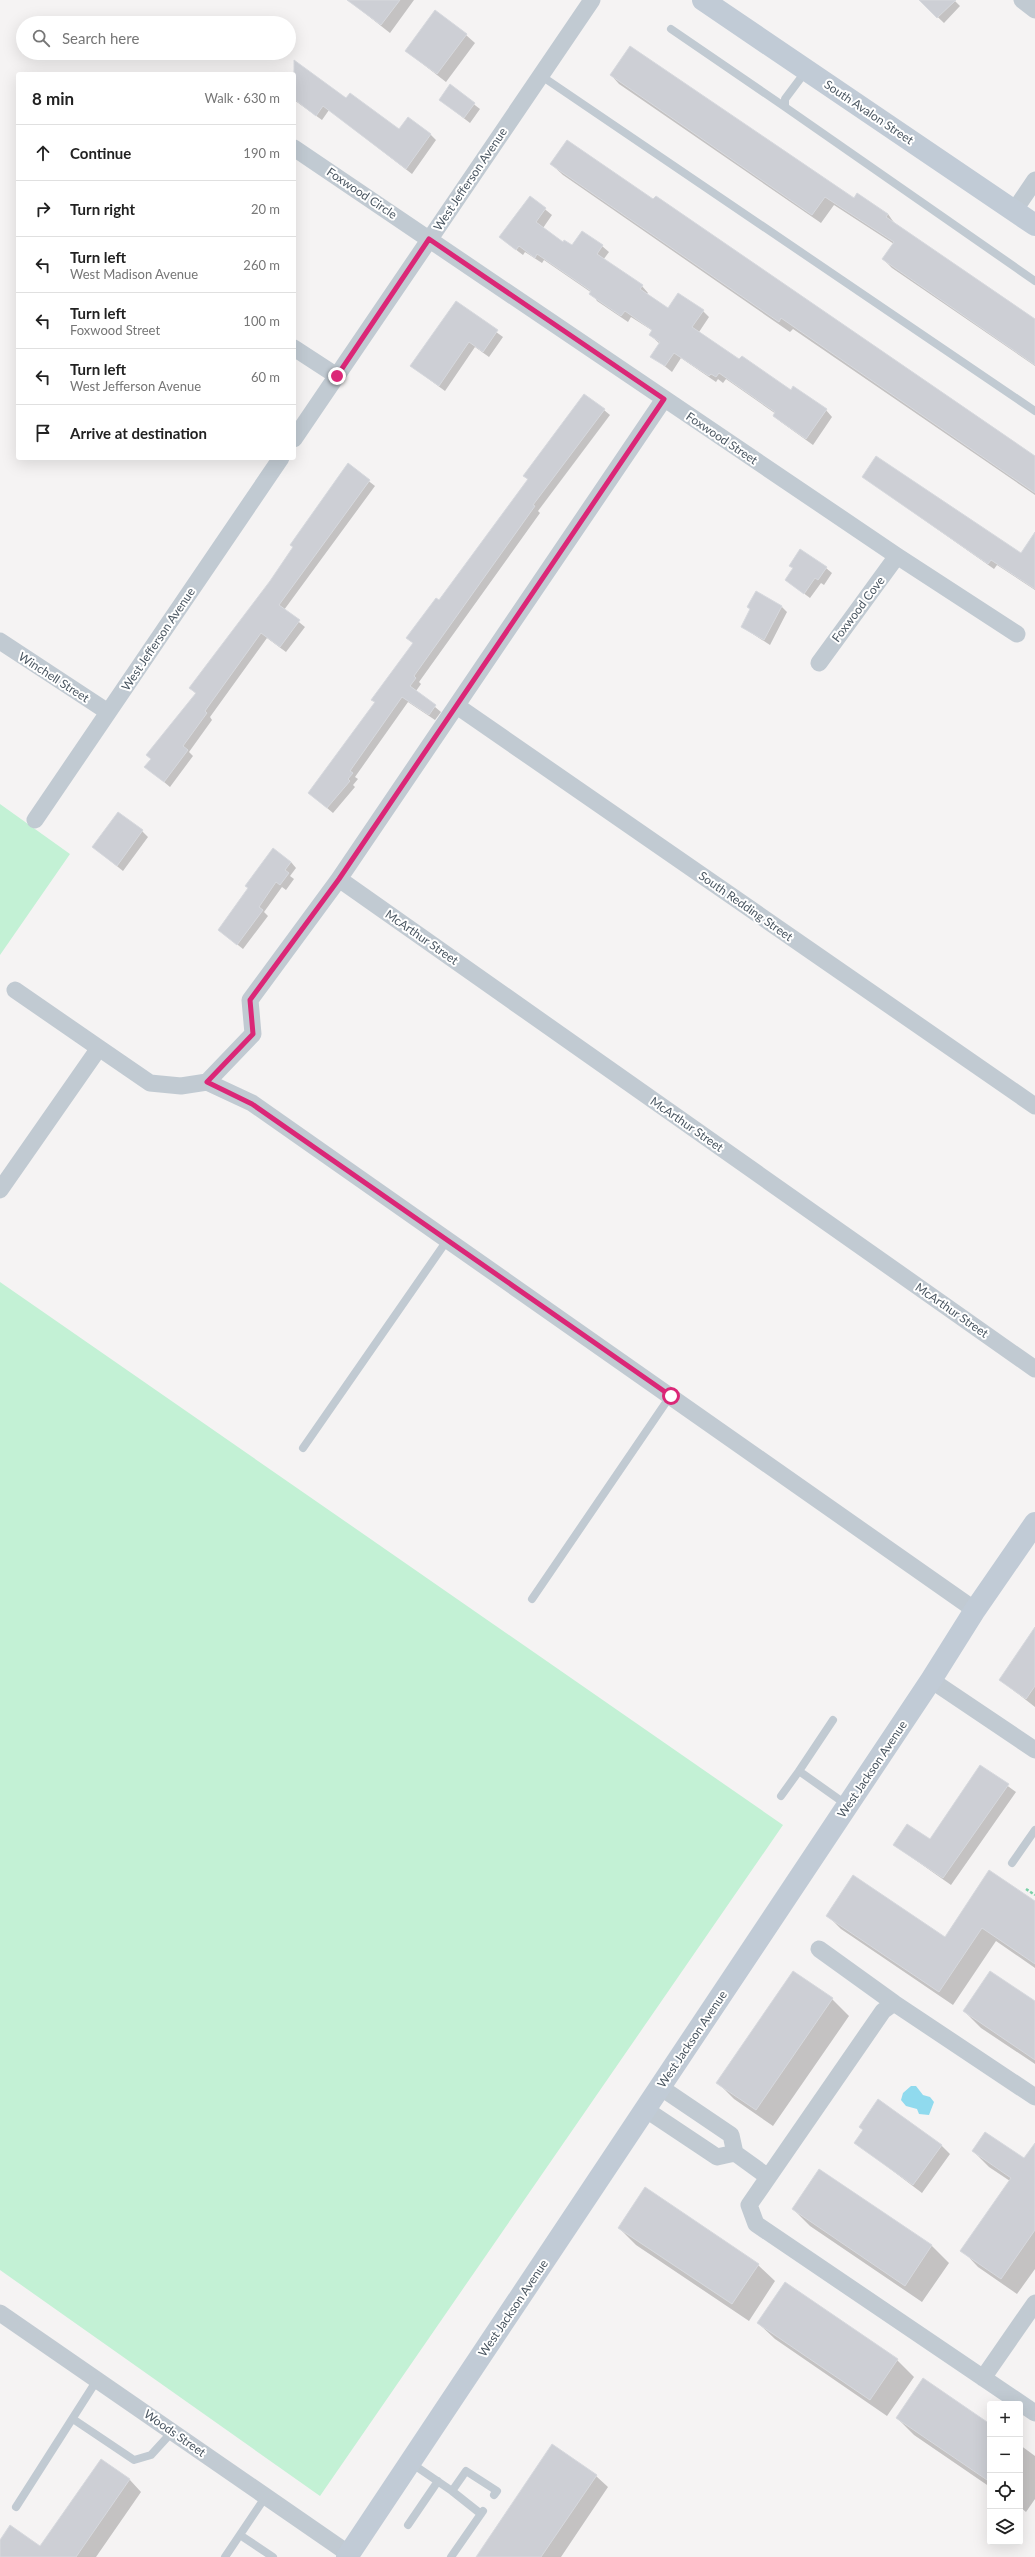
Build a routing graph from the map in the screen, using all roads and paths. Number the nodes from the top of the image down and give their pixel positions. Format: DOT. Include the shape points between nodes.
graph roads {
  1 [pos="592,0"];
  2 [pos="703,0"];
  3 [pos="1022,0"];
  4 [pos="1035,10"];
  5 [pos="671,29"];
  6 [pos="806,70"];
  7 [pos="540,75"];
  8 [pos="785,107"];
  9 [pos="296,149"];
  10 [pos="1035,180"];
  11 [pos="1014,211"];
  12 [pos="1035,225"];
  13 [pos="429,239"];
  14 [pos="1035,281"];
  15 [pos="296,349"];
  16 [pos="337,376"];
  17 [pos="664,399"];
  18 [pos="1035,411"];
  19 [pos="296,435"];
  20 [pos="280,460"];
  21 [pos="897,556"];
  22 [pos="1017,634"];
  23 [pos="0,641"];
  24 [pos="818,662"];
  25 [pos="457,706"];
  26 [pos="108,712"];
  27 [pos="35,820"];
  28 [pos="339,879"];
  29 [pos="15,990"];
  30 [pos="99,1048"];
  31 [pos="207,1082"];
  32 [pos="1035,1106"];
  33 [pos="0,1190"];
  34 [pos="448,1239"];
  35 [pos="1035,1369"];
  36 [pos="671,1396"];
  37 [pos="303,1448"];
  38 [pos="1035,1524"];
  39 [pos="532,1599"];
  40 [pos="975,1610"];
  41 [pos="931,1680"];
  42 [pos="833,1720"];
  43 [pos="1035,1750"];
  44 [pos="799,1771"];
  45 [pos="781,1796"];
  46 [pos="848,1805"];
  47 [pos="1035,1830"];
  48 [pos="1012,1863"];
  49 [pos="1026,1889"];
  50 [pos="1035,1895"];
  51 [pos="819,1949"];
  52 [pos="894,2003"];
  53 [pos="660,2087"];
  54 [pos="1035,2097"];
  55 [pos="645,2109"];
  56 [pos="735,2153"];
  57 [pos="768,2177"];
  58 [pos="1035,2303"];
  59 [pos="0,2313"];
  60 [pos="983,2378"];
  61 [pos="97,2380"];
  62 [pos="1035,2414"];
  63 [pos="73,2419"];
  64 [pos="172,2432"];
  65 [pos="410,2462"];
  66 [pos="438,2481"];
  67 [pos="452,2491"];
  68 [pos="494,2495"];
  69 [pos="266,2496"];
  70 [pos="16,2507"];
  71 [pos="408,2525"];
  72 [pos="240,2535"];
  73 [pos="350,2556"];
  74 [pos="225,2557"];
  75 [pos="273,2557"];
  76 [pos="451,2557"];
  1 -- 7 [label="street, West Jefferson Avenue"];
  2 -- 6 [label="street, South Avalon Street"];
  3 -- 4 [label="street"];
  5 -- 8 [label="lane"];
  6 -- 8 [label="lane" via="785,99"];
  6 -- 11 [label="street, South Avalon Street"];
  7 -- 13 [label="street, West Jefferson Avenue"];
  7 -- 18 [label="lane"];
  8 -- 14 [label="lane"];
  9 -- 13 [label="street, Foxwood Circle"];
  10 -- 11 [label="street"];
  11 -- 12 [label="street, South Avalon Street"];
  13 -- 16 [label="street, West Jefferson Avenue"];
  13 -- 17 [label="street, Foxwood Street"];
  15 -- 16 [label="street"];
  16 -- 19 [label="street, West Jefferson Avenue"];
  17 -- 21 [label="street, Foxwood Street"];
  17 -- 25 [label="street"];
  20 -- 26 [label="street, West Jefferson Avenue"];
  21 -- 22 [label="street, Foxwood Street"];
  21 -- 24 [label="street, Foxwood Cove"];
  23 -- 26 [label="street, Winchell Street"];
  25 -- 28 [label="street"];
  25 -- 32 [label="street, South Redding Street"];
  26 -- 27 [label="street, West Jefferson Avenue"];
  28 -- 31 [label="street" via="250,1000 253,1034"];
  28 -- 35 [label="street, McArthur Street"];
  29 -- 30 [label="street"];
  30 -- 31 [label="street" via="150,1082 181,1086"];
  30 -- 33 [label="street"];
  31 -- 34 [label="street" via="252,1104"];
  34 -- 36 [label="street"];
  34 -- 37 [label="lane"];
  36 -- 39 [label="lane"];
  36 -- 40 [label="street"];
  38 -- 40 [label="street, West Jackson Avenue"];
  40 -- 41 [label="street, West Jackson Avenue"];
  41 -- 43 [label="street"];
  41 -- 46 [label="street, West Jackson Avenue"];
  42 -- 44 [label="lane"];
  44 -- 45 [label="lane"];
  44 -- 46 [label="lane"];
  46 -- 53 [label="street, West Jackson Avenue"];
  47 -- 48 [label="lane"];
  49 -- 50 [label="path"];
  51 -- 52 [label="street"];
  52 -- 54 [label="street"];
  52 -- 57 [label="street" via="882,2011"];
  53 -- 55 [label="street, West Jackson Avenue"];
  53 -- 56 [label="street" via="731,2135"];
  55 -- 56 [label="street" via="717,2157"];
  55 -- 65 [label="street, West Jackson Avenue"];
  56 -- 57 [label="street"];
  57 -- 60 [label="street" via="750,2205 756,2224"];
  58 -- 60 [label="street"];
  59 -- 61 [label="street, Woods Street"];
  60 -- 62 [label="street"];
  61 -- 63 [label="lane"];
  61 -- 64 [label="street, Woods Street"];
  63 -- 64 [label="lane" via="134,2460 151,2455"];
  63 -- 70 [label="lane"];
  64 -- 69 [label="street, Woods Street"];
  65 -- 66 [label="lane"];
  65 -- 73 [label="street, West Jackson Avenue"];
  66 -- 67 [label="lane"];
  66 -- 71 [label="lane"];
  67 -- 68 [label="lane" via="466,2470 497,2491"];
  67 -- 76 [label="lane" via="482,2513"];
  69 -- 72 [label="lane"];
  69 -- 73 [label="street, Woods Street"];
  72 -- 74 [label="lane"];
  72 -- 75 [label="lane"];
}
